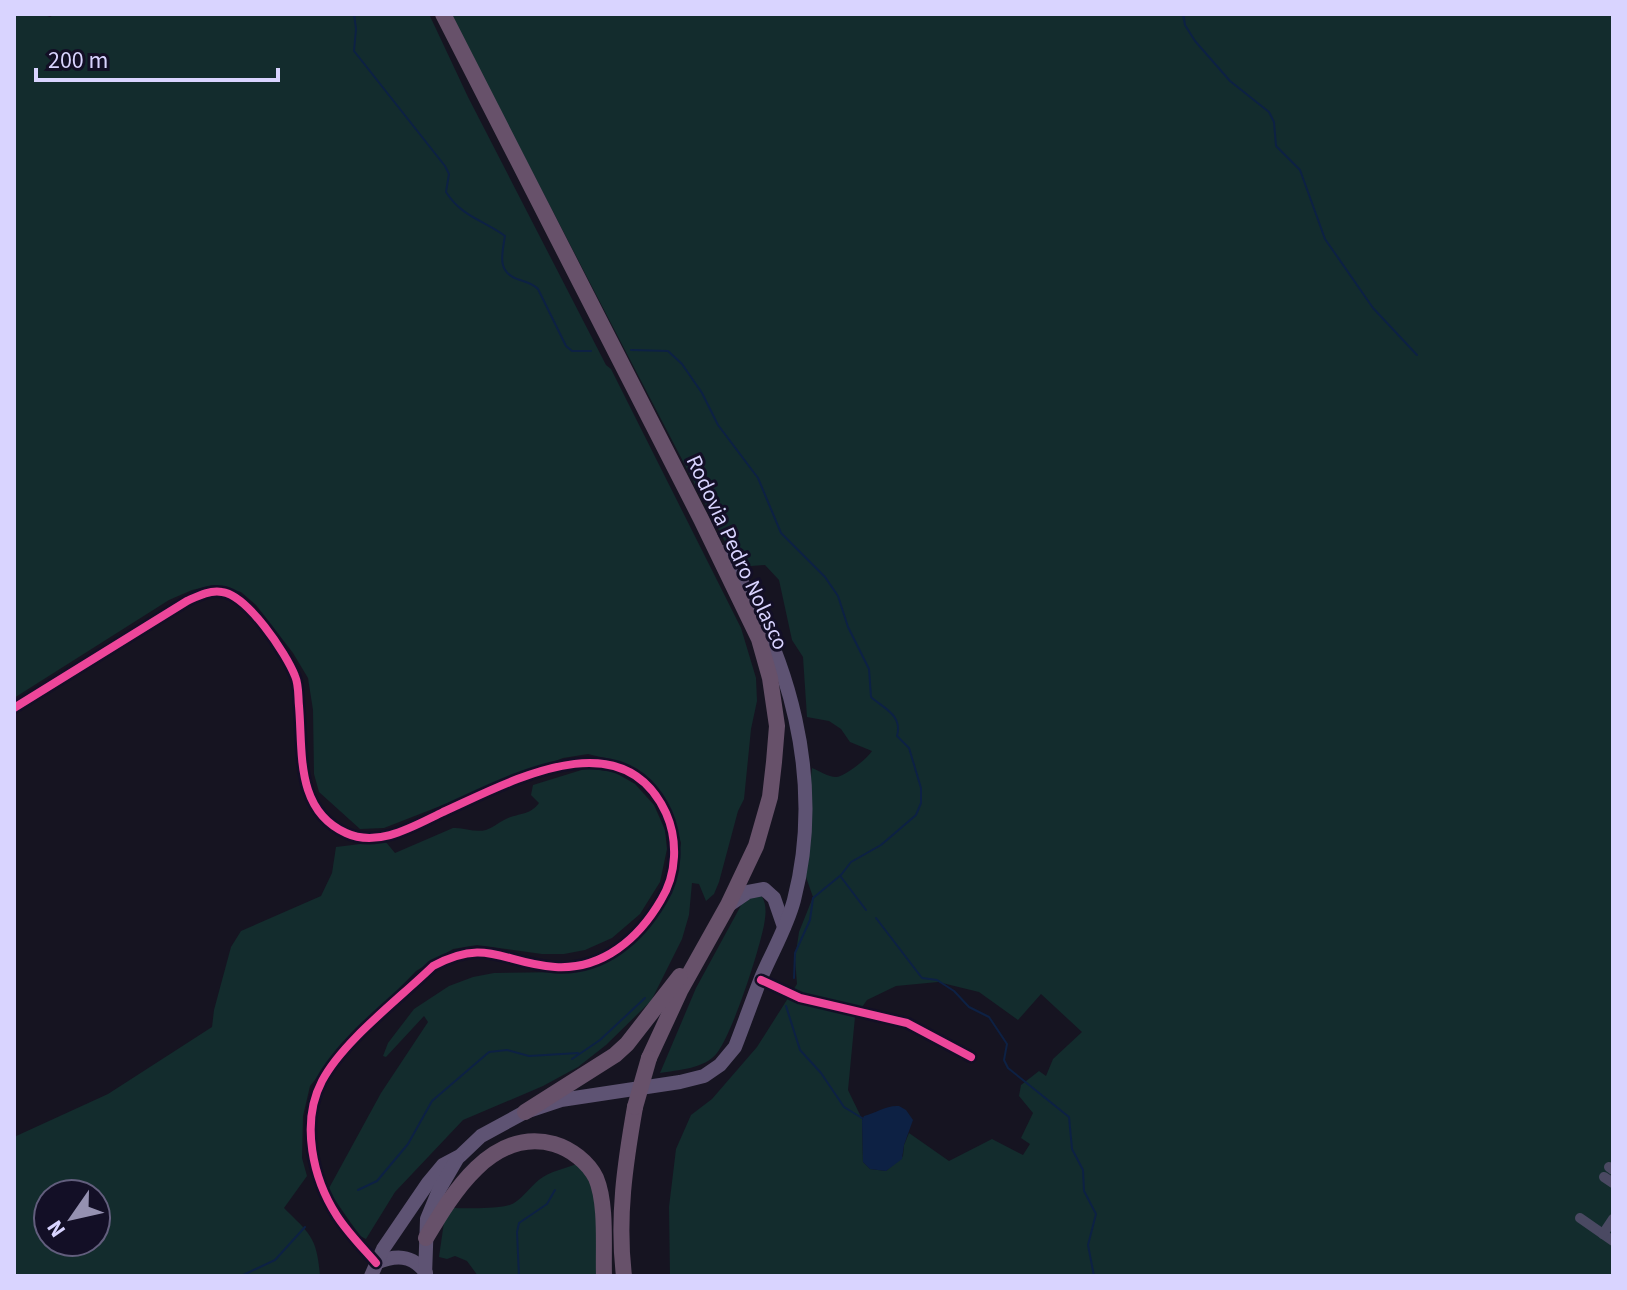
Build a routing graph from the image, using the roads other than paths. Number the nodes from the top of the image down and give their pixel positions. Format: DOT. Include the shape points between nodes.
graph roads {
  1 [pos="443,14"];
  2 [pos="701,519"];
  3 [pos="14,708"];
  4 [pos="728,905"];
  5 [pos="784,927"];
  6 [pos="701,950"];
  7 [pos="761,980"];
  8 [pos="918,1027"];
  9 [pos="933,1028"];
  10 [pos="971,1057"];
  11 [pos="525,1112"];
  12 [pos="460,1156"];
  13 [pos="1580,1218"];
  14 [pos="1613,1219"];
  15 [pos="1603,1234"];
  16 [pos="426,1238"];
  17 [pos="1613,1241"];
  18 [pos="363,1248"];
  19 [pos="383,1249"];
  20 [pos="374,1270"];
  21 [pos="425,1274"];
  22 [pos="604,1276"];
  23 [pos="624,1276"];
  1 -- 2 [label="highway, Rodovia Pedro Nolasco"];
  2 -- 4 [label="highway, Rodovia Pedro Nolasco" via="759,639 777,726 756,846"];
  2 -- 5 [label="main road" via="748,589 798,722 804,843"];
  3 -- 18 [label="street" via="187,601 221,592 247,606 296,677 307,795 334,827 349,835 367,839 396,833 572,763 618,766 640,777 655,793 670,822 674,867 664,895 633,939 606,956 573,966 482,951 446,960 433,966 353,1041 321,1082 312,1122 316,1171 338,1219"];
  4 -- 5 [label="main road" via="764,889 774,898"];
  4 -- 6 [label="highway, Rodovia Pedro Nolasco"];
  5 -- 7 [label="main road"];
  6 -- 11 [label="highway" via="627,1044"];
  6 -- 23 [label="highway, Rodovia Pedro Nolasco, bridge" via="649,1058 635,1107 624,1171"];
  7 -- 8 [label="street" via="800,998"];
  7 -- 11 [label="main road" via="735,1047 711,1073 561,1100"];
  8 -- 9 [label="street"];
  8 -- 10 [label="street"];
  11 -- 12 [label="main road" via="481,1136"];
  12 -- 16 [label="main road" via="432,1205"];
  12 -- 19 [label="main road" via="443,1165 428,1183"];
  13 -- 15 [label="street"];
  14 -- 15 [label="street"];
  15 -- 17 [label="street"];
  16 -- 21 [label="main road"];
  16 -- 22 [label="highway" via="446,1202 479,1167 514,1144 541,1141 580,1158 596,1180"];
  18 -- 19 [label="street"];
  18 -- 20 [label="street"];
  19 -- 20 [label="main road"];
  20 -- 21 [label="main road" via="400,1257 415,1262"];
}
